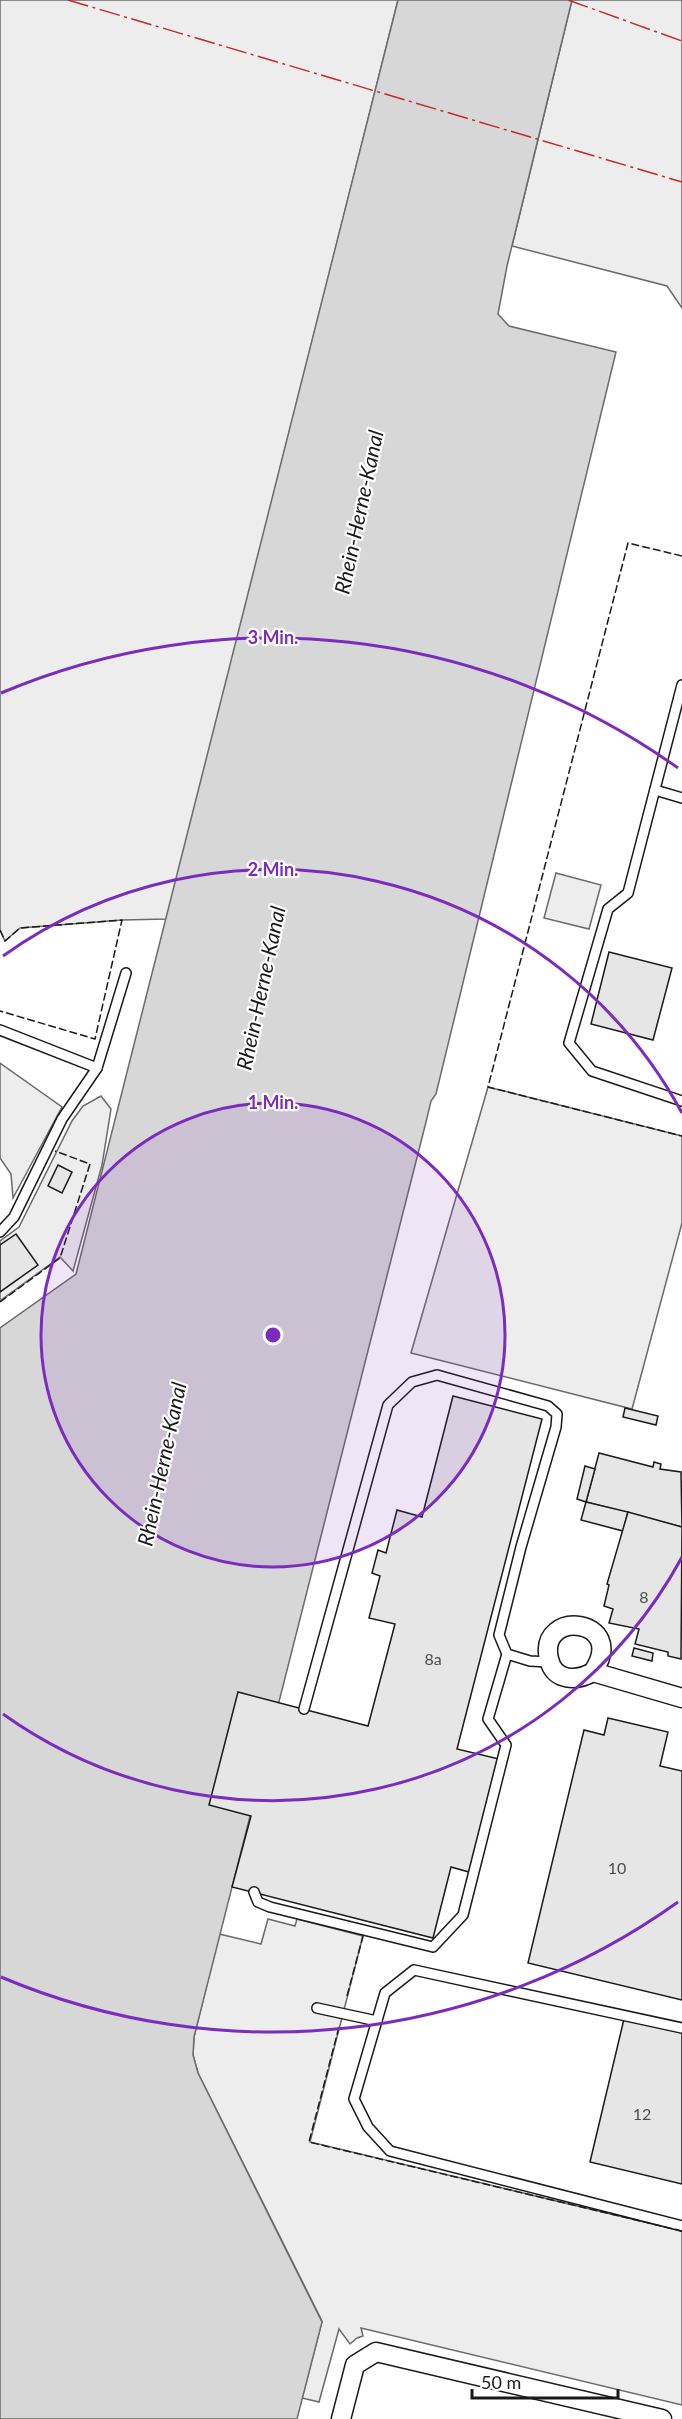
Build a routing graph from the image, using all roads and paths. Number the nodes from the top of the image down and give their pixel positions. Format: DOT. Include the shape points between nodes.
graph roads {
  1 [pos="682,685"];
  2 [pos="655,790"];
  3 [pos="682,798"];
  4 [pos="126,973"];
  5 [pos="0,1030"];
  6 [pos="97,1068"];
  7 [pos="682,1101"];
  8 [pos="0,1232"];
  9 [pos="507,1654"];
  10 [pos="549,1662"];
  11 [pos="594,1672"];
  12 [pos="682,1698"];
  13 [pos="304,1709"];
  14 [pos="254,1892"];
  15 [pos="317,2008"];
  16 [pos="376,2021"];
  17 [pos="682,2028"];
  18 [pos="682,2226"];
  19 [pos="341,2419"];
  20 [pos="662,2419"];
  1 -- 2 [label="lane"];
  2 -- 3 [label="lane"];
  2 -- 7 [label="lane" via="628,893 608,909 569,1043 592,1071"];
  4 -- 6 [label="lane"];
  5 -- 6 [label="lane"];
  6 -- 8 [label="lane" via="62,1119 14,1217"];
  9 -- 10 [label="lane"];
  9 -- 13 [label="lane" via="499,1635 557,1414 548,1406 437,1375 412,1382 388,1404"];
  9 -- 14 [label="lane" via="488,1719 506,1745 463,1915 433,1947 270,1907 258,1902"];
  10 -- 11 [label="street" via="568,1679 582,1679"];
  10 -- 11 [label="street" via="547,1649 552,1636 562,1627 575,1624 587,1627 602,1648 601,1661"];
  11 -- 12 [label="street"];
  15 -- 16 [label="lane"];
  16 -- 17 [label="lane" via="385,1993 414,1970"];
  16 -- 18 [label="lane" via="354,2099 368,2127 390,2151"];
  19 -- 20 [label="street" via="355,2365 376,2352"];
}
